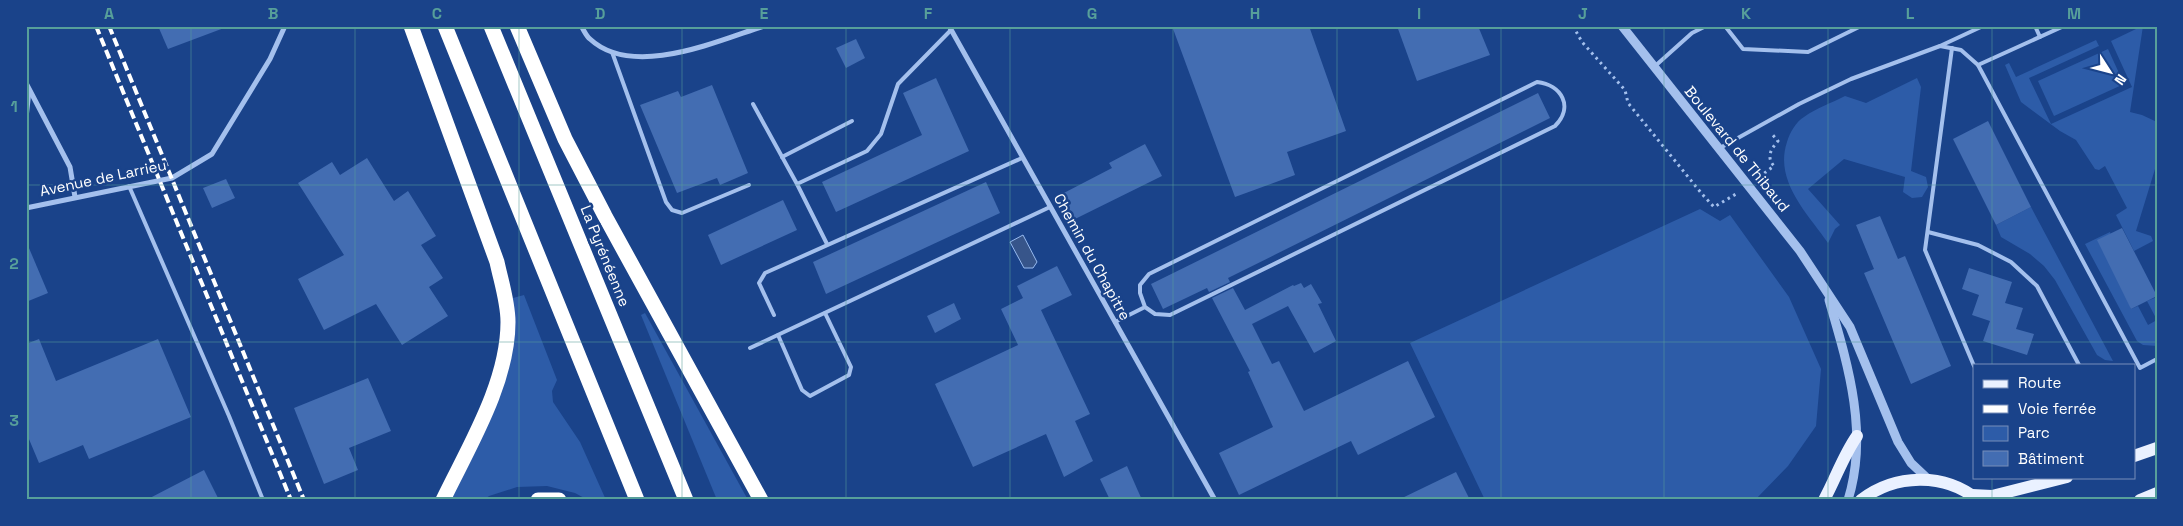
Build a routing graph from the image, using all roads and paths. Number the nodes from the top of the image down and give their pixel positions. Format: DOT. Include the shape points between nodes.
graph roads {
  1 [pos="285,26"];
  2 [pos="411,26"];
  3 [pos="445,26"];
  4 [pos="491,26"];
  5 [pos="517,26"];
  6 [pos="581,26"];
  7 [pos="764,26"];
  8 [pos="1573,26"];
  9 [pos="1622,26"];
  10 [pos="1706,26"];
  11 [pos="1725,26"];
  12 [pos="1861,26"];
  13 [pos="1983,26"];
  14 [pos="2035,26"];
  15 [pos="2064,26"];
  16 [pos="950,28"];
  17 [pos="2040,37"];
  18 [pos="1940,46"];
  19 [pos="1952,48"];
  20 [pos="612,52"];
  21 [pos="1978,65"];
  22 [pos="1654,67"];
  23 [pos="26,83"];
  24 [pos="29,91"];
  25 [pos="753,104"];
  26 [pos="26,118"];
  27 [pos="852,122"];
  28 [pos="1762,124"];
  29 [pos="1719,148"];
  30 [pos="782,157"];
  31 [pos="1022,158"];
  32 [pos="797,184"];
  33 [pos="749,185"];
  34 [pos="1749,185"];
  35 [pos="128,186"];
  36 [pos="75,197"];
  37 [pos="1050,207"];
  38 [pos="26,208"];
  39 [pos="1928,232"];
  40 [pos="827,244"];
  41 [pos="1827,293"];
  42 [pos="1145,307"];
  43 [pos="825,313"];
  44 [pos="774,315"];
  45 [pos="1115,322"];
  46 [pos="778,335"];
  47 [pos="750,348"];
  48 [pos="2157,359"];
  49 [pos="1973,364"];
  50 [pos="2078,364"];
  51 [pos="2140,368"];
  52 [pos="2136,369"];
  53 [pos="1857,436"];
  54 [pos="2157,448"];
  55 [pos="2136,455"];
  56 [pos="2063,478"];
  57 [pos="1928,479"];
  58 [pos="2157,493"];
  59 [pos="1975,497"];
  60 [pos="262,500"];
  61 [pos="443,500"];
  62 [pos="538,500"];
  63 [pos="559,500"];
  64 [pos="637,500"];
  65 [pos="686,500"];
  66 [pos="761,500"];
  67 [pos="1215,500"];
  68 [pos="1824,500"];
  69 [pos="1848,500"];
  70 [pos="1862,500"];
  71 [pos="2140,500"];
  1 -- 35 [label="street, Avenue de Larrieu" via="270,59 212,154 172,178"];
  2 -- 61 [label="highway" via="497,262 508,321 506,349 487,409"];
  3 -- 64 [label="highway"];
  4 -- 65 [label="highway, La Pyrénéenne"];
  5 -- 66 [label="highway" via="569,148"];
  6 -- 20 [label="street" via="590,39"];
  7 -- 20 [label="street" via="679,53 640,57"];
  8 -- 34 [label="path" via="1582,42 1625,90 1628,103 1714,207"];
  9 -- 22 [label="street, Boulevard de Thibaud"];
  10 -- 22 [label="lane" via="1692,33"];
  11 -- 12 [label="lane" via="1743,49 1808,52"];
  13 -- 18 [label="lane"];
  14 -- 17 [label="lane"];
  15 -- 17 [label="lane"];
  16 -- 31 [label="street, Chemin du Chapitre"];
  16 -- 32 [label="lane" via="898,84 881,134 867,151"];
  17 -- 21 [label="lane"];
  18 -- 19 [label="lane"];
  18 -- 28 [label="lane" via="1850,79"];
  19 -- 21 [label="lane" via="1962,50"];
  19 -- 39 [label="lane"];
  20 -- 33 [label="lane" via="654,174 672,210 682,214"];
  21 -- 51 [label="lane"];
  22 -- 29 [label="street, Boulevard de Thibaud"];
  23 -- 24 [label="street"];
  24 -- 26 [label="street"];
  24 -- 36 [label="street" via="70,167"];
  25 -- 30 [label="lane"];
  27 -- 30 [label="lane"];
  28 -- 29 [label="lane"];
  28 -- 34 [label="path" via="1778,141 1769,155 1774,166"];
  29 -- 34 [label="street, Boulevard de Thibaud"];
  30 -- 32 [label="lane"];
  31 -- 37 [label="street, Chemin du Chapitre"];
  31 -- 40 [label="lane"];
  32 -- 40 [label="lane"];
  34 -- 41 [label="street, Boulevard de Thibaud" via="1800,251"];
  35 -- 36 [label="street, Avenue de Larrieu"];
  35 -- 60 [label="lane"];
  36 -- 38 [label="street, Avenue de Larrieu"];
  37 -- 43 [label="lane"];
  37 -- 45 [label="street, Chemin du Chapitre"];
  39 -- 49 [label="lane" via="1925,250"];
  39 -- 50 [label="lane" via="1978,245 2011,262 2037,286"];
  40 -- 44 [label="lane" via="765,273 759,283"];
  41 -- 53 [label="street, Boulevard de Thibaud" via="1855,398"];
  41 -- 57 [label="street, Boulevard de Thibaud" via="1850,327 1898,442 1911,463"];
  42 -- 42 [label="lane" via="1140,285 1149,274 1537,82 1556,88 1564,101 1566,110 1555,126 1170,315 1155,314"];
  42 -- 45 [label="lane"];
  43 -- 46 [label="lane"];
  43 -- 46 [label="lane" via="851,367 849,375 810,396 802,390"];
  45 -- 67 [label="street, Chemin du Chapitre"];
  46 -- 47 [label="lane"];
  48 -- 51 [label="lane"];
  51 -- 52 [label="lane"];
  53 -- 68 [label="main road" via="1844,454 1835,481"];
  53 -- 69 [label="street, Boulevard de Thibaud" via="1856,471"];
  54 -- 55 [label="main road"];
  56 -- 59 [label="main road" via="1992,496"];
  57 -- 59 [label="main road" via="1950,484"];
  57 -- 70 [label="main road" via="1888,484"];
  58 -- 71 [label="main road"];
  62 -- 63 [label="highway"];
}
